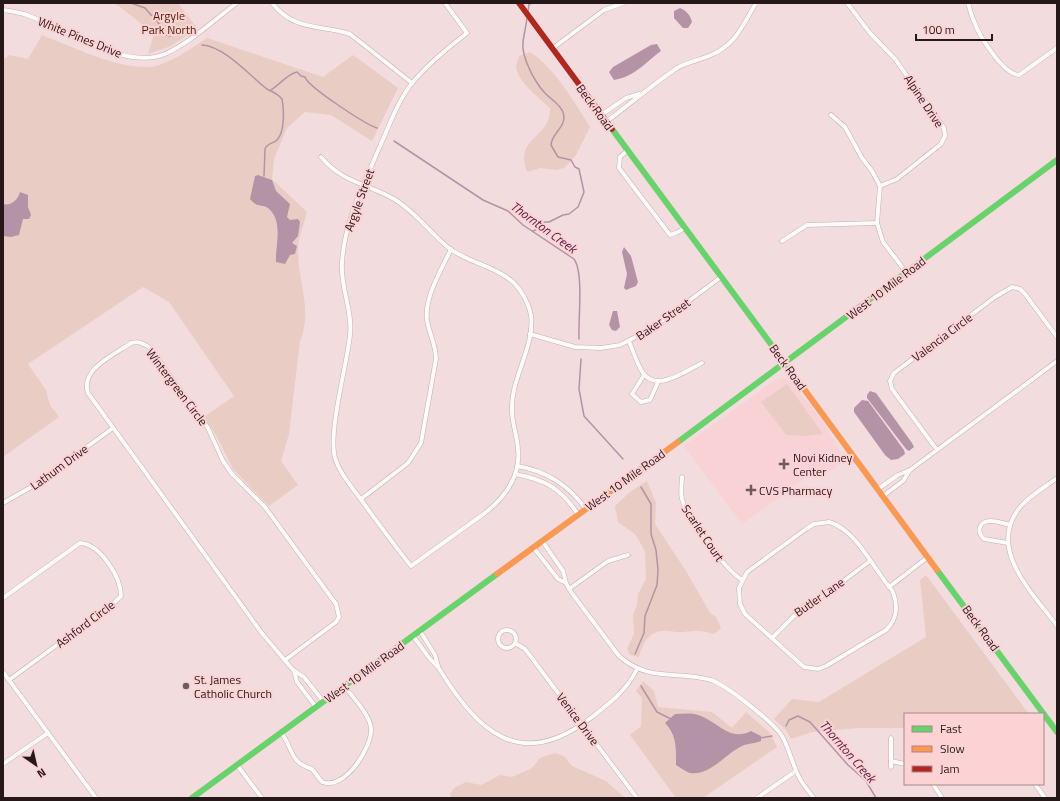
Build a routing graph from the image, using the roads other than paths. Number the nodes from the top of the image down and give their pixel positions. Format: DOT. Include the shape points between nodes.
graph roads {
  1 [pos="236,3"];
  2 [pos="272,3"];
  3 [pos="445,3"];
  4 [pos="519,3"];
  5 [pos="624,3"];
  6 [pos="756,3"];
  7 [pos="847,3"];
  8 [pos="968,3"];
  9 [pos="3,10"];
  10 [pos="553,48"];
  11 [pos="1056,49"];
  12 [pos="412,83"];
  13 [pos="641,93"];
  14 [pos="601,115"];
  15 [pos="831,115"];
  16 [pos="606,122"];
  17 [pos="628,150"];
  18 [pos="321,157"];
  19 [pos="1057,160"];
  20 [pos="364,185"];
  21 [pos="880,186"];
  22 [pos="877,223"];
  23 [pos="685,228"];
  24 [pos="782,241"];
  25 [pos="452,249"];
  26 [pos="906,272"];
  27 [pos="721,277"];
  28 [pos="530,334"];
  29 [pos="1057,337"];
  30 [pos="629,341"];
  31 [pos="1057,362"];
  32 [pos="702,363"];
  33 [pos="785,363"];
  34 [pos="644,375"];
  35 [pos="658,382"];
  36 [pos="113,428"];
  37 [pos="937,450"];
  38 [pos="517,466"];
  39 [pos="910,470"];
  40 [pos="515,474"];
  41 [pos="682,477"];
  42 [pos="1057,478"];
  43 [pos="561,482"];
  44 [pos="556,488"];
  45 [pos="878,489"];
  46 [pos="883,496"];
  47 [pos="361,499"];
  48 [pos="3,503"];
  49 [pos="586,509"];
  50 [pos="578,514"];
  51 [pos="1010,525"];
  52 [pos="542,541"];
  53 [pos="1008,543"];
  54 [pos="533,547"];
  55 [pos="628,555"];
  56 [pos="928,557"];
  57 [pos="870,561"];
  58 [pos="742,580"];
  59 [pos="566,583"];
  60 [pos="889,587"];
  61 [pos="569,589"];
  62 [pos="3,598"];
  63 [pos="1057,626"];
  64 [pos="420,631"];
  65 [pos="413,636"];
  66 [pos="772,638"];
  67 [pos="515,643"];
  68 [pos="285,660"];
  69 [pos="438,667"];
  70 [pos="637,669"];
  71 [pos="293,670"];
  72 [pos="3,672"];
  73 [pos="9,680"];
  74 [pos="344,686"];
  75 [pos="323,702"];
  76 [pos="316,707"];
  77 [pos="1043,713"];
  78 [pos="1044,714"];
  79 [pos="582,724"];
  80 [pos="281,732"];
  81 [pos="1057,732"];
  82 [pos="48,733"];
  83 [pos="891,738"];
  84 [pos="891,761"];
  85 [pos="3,764"];
  86 [pos="237,764"];
  87 [pos="904,764"];
  88 [pos="891,767"];
  89 [pos="796,771"];
  90 [pos="934,785"];
  91 [pos="1036,785"];
  92 [pos="96,798"];
  93 [pos="192,798"];
  94 [pos="262,798"];
  95 [pos="637,798"];
  96 [pos="757,798"];
  97 [pos="814,798"];
  98 [pos="942,798"];
  99 [pos="1045,798"];
  1 -- 9 [label="street, White Pines Drive" via="181,45 164,54 146,58 133,58 114,53 24,14"];
  2 -- 12 [label="street" via="283,16 300,25 340,30 350,34"];
  3 -- 12 [label="street, Argyle Street" via="467,33 436,58"];
  4 -- 10 [label="main road, Beck Road"];
  5 -- 10 [label="street" via="604,10"];
  6 -- 13 [label="street" via="740,32 725,48 682,65"];
  7 -- 21 [label="street, Alpine Drive" via="895,59 944,128 945,136 941,144 906,173"];
  8 -- 11 [label="street" via="981,35 1007,70 1019,75"];
  10 -- 14 [label="main road, Beck Road"];
  12 -- 20 [label="street, Argyle Street" via="400,101"];
  13 -- 14 [label="street" via="626,98"];
  13 -- 16 [label="street"];
  14 -- 16 [label="main road, Beck Road"];
  15 -- 21 [label="street" via="845,127"];
  16 -- 17 [label="main road, Beck Road"];
  17 -- 23 [label="main road, Beck Road"];
  17 -- 23 [label="street" via="620,157 619,168 670,235"];
  18 -- 20 [label="street" via="342,176"];
  19 -- 26 [label="main road, West 10 Mile Road"];
  20 -- 25 [label="street" via="405,206"];
  20 -- 47 [label="street, Argyle Street" via="345,238 342,264 350,334 334,447 340,469"];
  21 -- 22 [label="street"];
  22 -- 24 [label="street" via="807,225"];
  22 -- 26 [label="street" via="884,242"];
  23 -- 27 [label="main road, Beck Road"];
  25 -- 28 [label="street" via="498,272 515,284 530,314"];
  25 -- 47 [label="street" via="428,308 427,318 436,359 421,443 408,463"];
  26 -- 33 [label="main road, West 10 Mile Road"];
  27 -- 30 [label="street, Baker Street" via="651,329"];
  27 -- 33 [label="main road, Beck Road"];
  28 -- 30 [label="street, Baker Street" via="562,344 587,348 601,348"];
  28 -- 38 [label="street" via="512,399 518,449"];
  29 -- 37 [label="street, Valencia Circle" via="1023,291 1009,288 894,373 890,381 892,389"];
  30 -- 34 [label="street"];
  31 -- 37 [label="street"];
  32 -- 35 [label="street" via="668,380"];
  33 -- 45 [label="main road, Beck Road"];
  33 -- 49 [label="main road, West 10 Mile Road"];
  34 -- 35 [label="street"];
  34 -- 35 [label="street" via="632,394 641,402 650,400"];
  36 -- 48 [label="street, Lathum Drive" via="33,486"];
  36 -- 68 [label="street, Wintergreen Circle" via="261,632"];
  36 -- 68 [label="street, Wintergreen Circle" via="88,393 87,378 96,367 131,343 144,343 208,428 232,474 265,507 336,604 339,617 336,622"];
  37 -- 39 [label="street"];
  38 -- 40 [label="street"];
  38 -- 43 [label="street" via="535,470"];
  39 -- 45 [label="street" via="898,474"];
  39 -- 46 [label="street" via="903,481"];
  40 -- 44 [label="street"];
  40 -- 47 [label="street, Argyle Street" via="510,487 494,506 411,566"];
  41 -- 58 [label="street, Scarlet Court" via="681,495 687,511 722,562"];
  42 -- 51 [label="street" via="1022,505"];
  43 -- 44 [label="street"];
  43 -- 49 [label="street"];
  44 -- 50 [label="street"];
  45 -- 46 [label="main road, Beck Road"];
  46 -- 56 [label="main road, Beck Road"];
  49 -- 50 [label="main road, West 10 Mile Road"];
  50 -- 52 [label="main road, West 10 Mile Road"];
  51 -- 53 [label="street"];
  51 -- 53 [label="street" via="990,521 983,523 980,528 980,534 984,539"];
  52 -- 54 [label="main road, West 10 Mile Road"];
  52 -- 59 [label="street" via="564,571"];
  53 -- 63 [label="street" via="1013,565"];
  54 -- 59 [label="street" via="558,579"];
  54 -- 64 [label="main road, West 10 Mile Road"];
  55 -- 61 [label="street" via="608,561"];
  56 -- 60 [label="street"];
  56 -- 77 [label="main road, Beck Road"];
  57 -- 58 [label="street" via="848,532 838,525 829,522 814,524 757,564"];
  57 -- 60 [label="street"];
  57 -- 66 [label="street, Butler Lane" via="830,591 803,607"];
  58 -- 66 [label="street" via="738,596 745,614"];
  59 -- 61 [label="street"];
  60 -- 66 [label="street" via="895,597 896,606 891,626 826,666 818,669 804,667"];
  61 -- 70 [label="street" via="610,646 627,664"];
  62 -- 73 [label="street, Ashford Circle" via="80,543 88,543 95,548 117,577 121,587 121,596 113,604"];
  64 -- 65 [label="main road, West 10 Mile Road"];
  64 -- 69 [label="street" via="435,655"];
  65 -- 69 [label="street"];
  65 -- 74 [label="main road, West 10 Mile Road"];
  67 -- 67 [label="street, Venice Drive" via="509,648 504,647 500,643 500,635 504,631 513,632 516,637"];
  67 -- 79 [label="street, Venice Drive" via="525,649"];
  68 -- 71 [label="street, Wintergreen Circle"];
  69 -- 79 [label="street" via="471,714 482,725 501,737 523,743 546,742 564,736"];
  70 -- 79 [label="street" via="618,696"];
  70 -- 89 [label="street" via="652,674 706,679 721,684 775,728 786,745"];
  71 -- 75 [label="street, Wintergreen Circle" via="304,677"];
  71 -- 76 [label="street, Wintergreen Circle" via="297,682"];
  72 -- 73 [label="street"];
  73 -- 82 [label="street"];
  74 -- 75 [label="main road, West 10 Mile Road"];
  74 -- 80 [label="street" via="370,722 371,730 362,756 346,776 335,783 322,782 312,769 297,762"];
  75 -- 76 [label="main road, West 10 Mile Road"];
  76 -- 80 [label="main road, West 10 Mile Road"];
  78 -- 81 [label="main road, Beck Road"];
  79 -- 95 [label="street, Venice Drive"];
  80 -- 86 [label="main road, West 10 Mile Road"];
  82 -- 85 [label="street"];
  82 -- 92 [label="street"];
  83 -- 84 [label="street"];
  84 -- 87 [label="street"];
  84 -- 88 [label="street"];
  86 -- 93 [label="main road, West 10 Mile Road"];
  86 -- 94 [label="street"];
  89 -- 96 [label="street"];
  89 -- 97 [label="street"];
  90 -- 98 [label="street"];
  91 -- 99 [label="street"];
}
